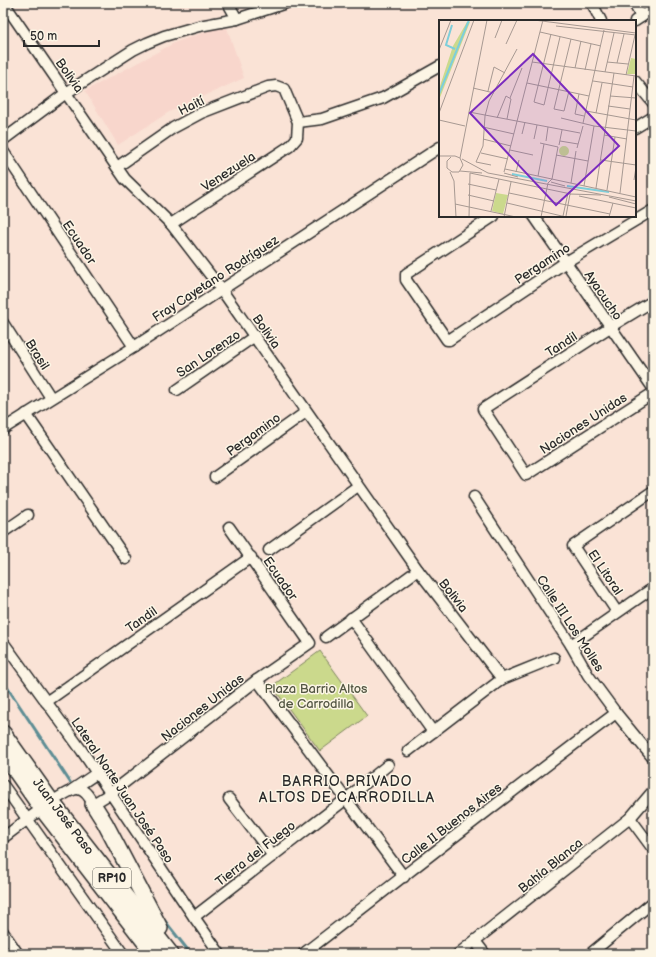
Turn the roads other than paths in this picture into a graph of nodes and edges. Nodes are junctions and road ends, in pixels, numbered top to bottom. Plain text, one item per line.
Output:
1 (4, 3) edge
2 (228, 3) edge
3 (286, 3) edge
4 (592, 3) edge
5 (634, 3) edge
6 (653, 9) edge
7 (237, 19) junction
8 (638, 19) edge
9 (600, 20) edge
10 (439, 67) edge
11 (636, 82) edge
12 (66, 93) junction
13 (653, 103) edge
14 (653, 117) edge
15 (298, 122) junction
16 (636, 127) edge
17 (3, 140) edge
18 (439, 148) edge
19 (3, 151) edge
20 (117, 167) junction
21 (653, 210) edge
22 (492, 217) edge
23 (535, 217) edge
24 (171, 224) junction
25 (566, 262) junction
26 (221, 289) junction
27 (653, 301) edge
28 (3, 323) edge
29 (610, 327) junction
30 (255, 336) junction
31 (134, 347) junction
32 (653, 388) edge
33 (176, 390) dead end
34 (653, 393) edge
35 (50, 398) junction
36 (306, 412) junction
37 (26, 414) junction
38 (3, 429) edge
39 (526, 475) joint
40 (215, 477) dead end
41 (358, 486) junction
42 (653, 491) edge
43 (474, 497) dead end
44 (28, 515) dead end
45 (229, 527) dead end
46 (3, 532) edge
47 (269, 550) dead end
48 (250, 558) junction
49 (126, 559) dead end
50 (418, 570) junction
51 (653, 588) edge
52 (617, 612) junction
53 (351, 618) junction
54 (326, 637) dead end
55 (3, 642) edge
56 (310, 643) joint
57 (571, 645) junction
58 (554, 658) dead end
59 (502, 679) junction
60 (257, 680) junction
61 (46, 702) junction
62 (616, 713) junction
63 (433, 732) junction
64 (3, 733) edge
65 (408, 751) dead end
66 (3, 753) edge
67 (653, 758) edge
68 (388, 765) dead end
69 (97, 773) junction
70 (3, 785) edge
71 (72, 790) junction
72 (653, 791) edge
73 (111, 793) junction
74 (229, 799) dead end
75 (346, 799) junction
76 (93, 804) junction
77 (47, 805) junction
78 (630, 818) junction
79 (28, 819) junction
80 (3, 838) edge
81 (653, 849) edge
82 (273, 856) junction
83 (404, 876) junction
84 (653, 902) edge
85 (194, 917) junction
86 (3, 932) edge
87 (475, 941) junction
88 (18, 954) edge
89 (123, 954) edge
90 (154, 954) edge
91 (171, 954) edge
92 (176, 954) edge
93 (220, 954) edge
94 (303, 954) edge
95 (458, 954) edge
96 (485, 954) edge
97 (590, 954) edge

1 - 12 street, Bolivia
2 - 7 street
3 - 7 street
4 - 9 street
5 - 8 street
6 - 8 street
7 - 12 street
10 - 15 street
11 - 13 street
12 - 17 street
12 - 20 street, Bolivia
14 - 16 street
15 - 20 street, Haití
15 - 24 street, Venezuela
18 - 26 street, Fray Cayetano Rodríguez
19 - 31 street, Ecuador
20 - 24 street, Bolivia
21 - 25 street, Pergamino
22 - 25 street, Pergamino
23 - 25 street, Ayacucho
24 - 26 street, Bolivia
25 - 29 street, Ayacucho
26 - 30 street, Bolivia
26 - 31 street, Fray Cayetano Rodríguez
27 - 29 street, Tandil
28 - 35 street, Brasil
29 - 32 street, Ayacucho
29 - 39 street, Tandil
30 - 33 street, San Lorenzo
30 - 36 street, Bolivia
31 - 35 street, Fray Cayetano Rodríguez
34 - 39 street, Naciones Unidas
35 - 37 street, Fray Cayetano Rodríguez
36 - 40 street, Pergamino
36 - 41 street, Bolivia
37 - 38 street, Fray Cayetano Rodríguez
37 - 49 street
41 - 47 street
41 - 50 street, Bolivia
42 - 52 street, El Litoral
43 - 57 street, Calle III Los Molles
44 - 46 street
45 - 48 street, Ecuador
48 - 56 street, Ecuador
48 - 61 street, Tandil
50 - 53 street
50 - 59 street, Bolivia
51 - 52 street
52 - 57 street
53 - 54 street
53 - 63 street
55 - 61 street, Lateral Norte Juan José Paso
56 - 60 street, Naciones Unidas
57 - 62 street, Calle III Los Molles
58 - 59 street
59 - 63 street
60 - 73 street, Naciones Unidas
60 - 75 street
61 - 69 street, Lateral Norte Juan José Paso
62 - 67 street, Calle III Los Molles
62 - 83 street, Calle II Buenos Aires
63 - 65 street
64 - 77 highway, Juan José Paso / RP10
66 - 77 highway, Juan José Paso / RP10
68 - 75 street, Tierra del Fuego
69 - 71 street
69 - 73 street, Lateral Norte Juan José Paso
70 - 79 street
71 - 76 street
71 - 77 street
72 - 78 street, Bahía Blanca
73 - 76 street, Naciones Unidas
73 - 85 street, Lateral Norte Juan José Paso
74 - 82 street
75 - 82 street, Tierra del Fuego
75 - 83 street
76 - 92 highway
77 - 79 street
77 - 90 highway, Juan José Paso / RP10
77 - 91 highway, Juan José Paso / RP10
78 - 81 street
78 - 87 street, Bahía Blanca
79 - 80 street
79 - 89 street
82 - 85 street, Tierra del Fuego
83 - 94 street, Calle II Buenos Aires
84 - 97 street
85 - 93 street, Lateral Norte Juan José Paso
86 - 88 street
87 - 95 street, Bahía Blanca
87 - 96 street

